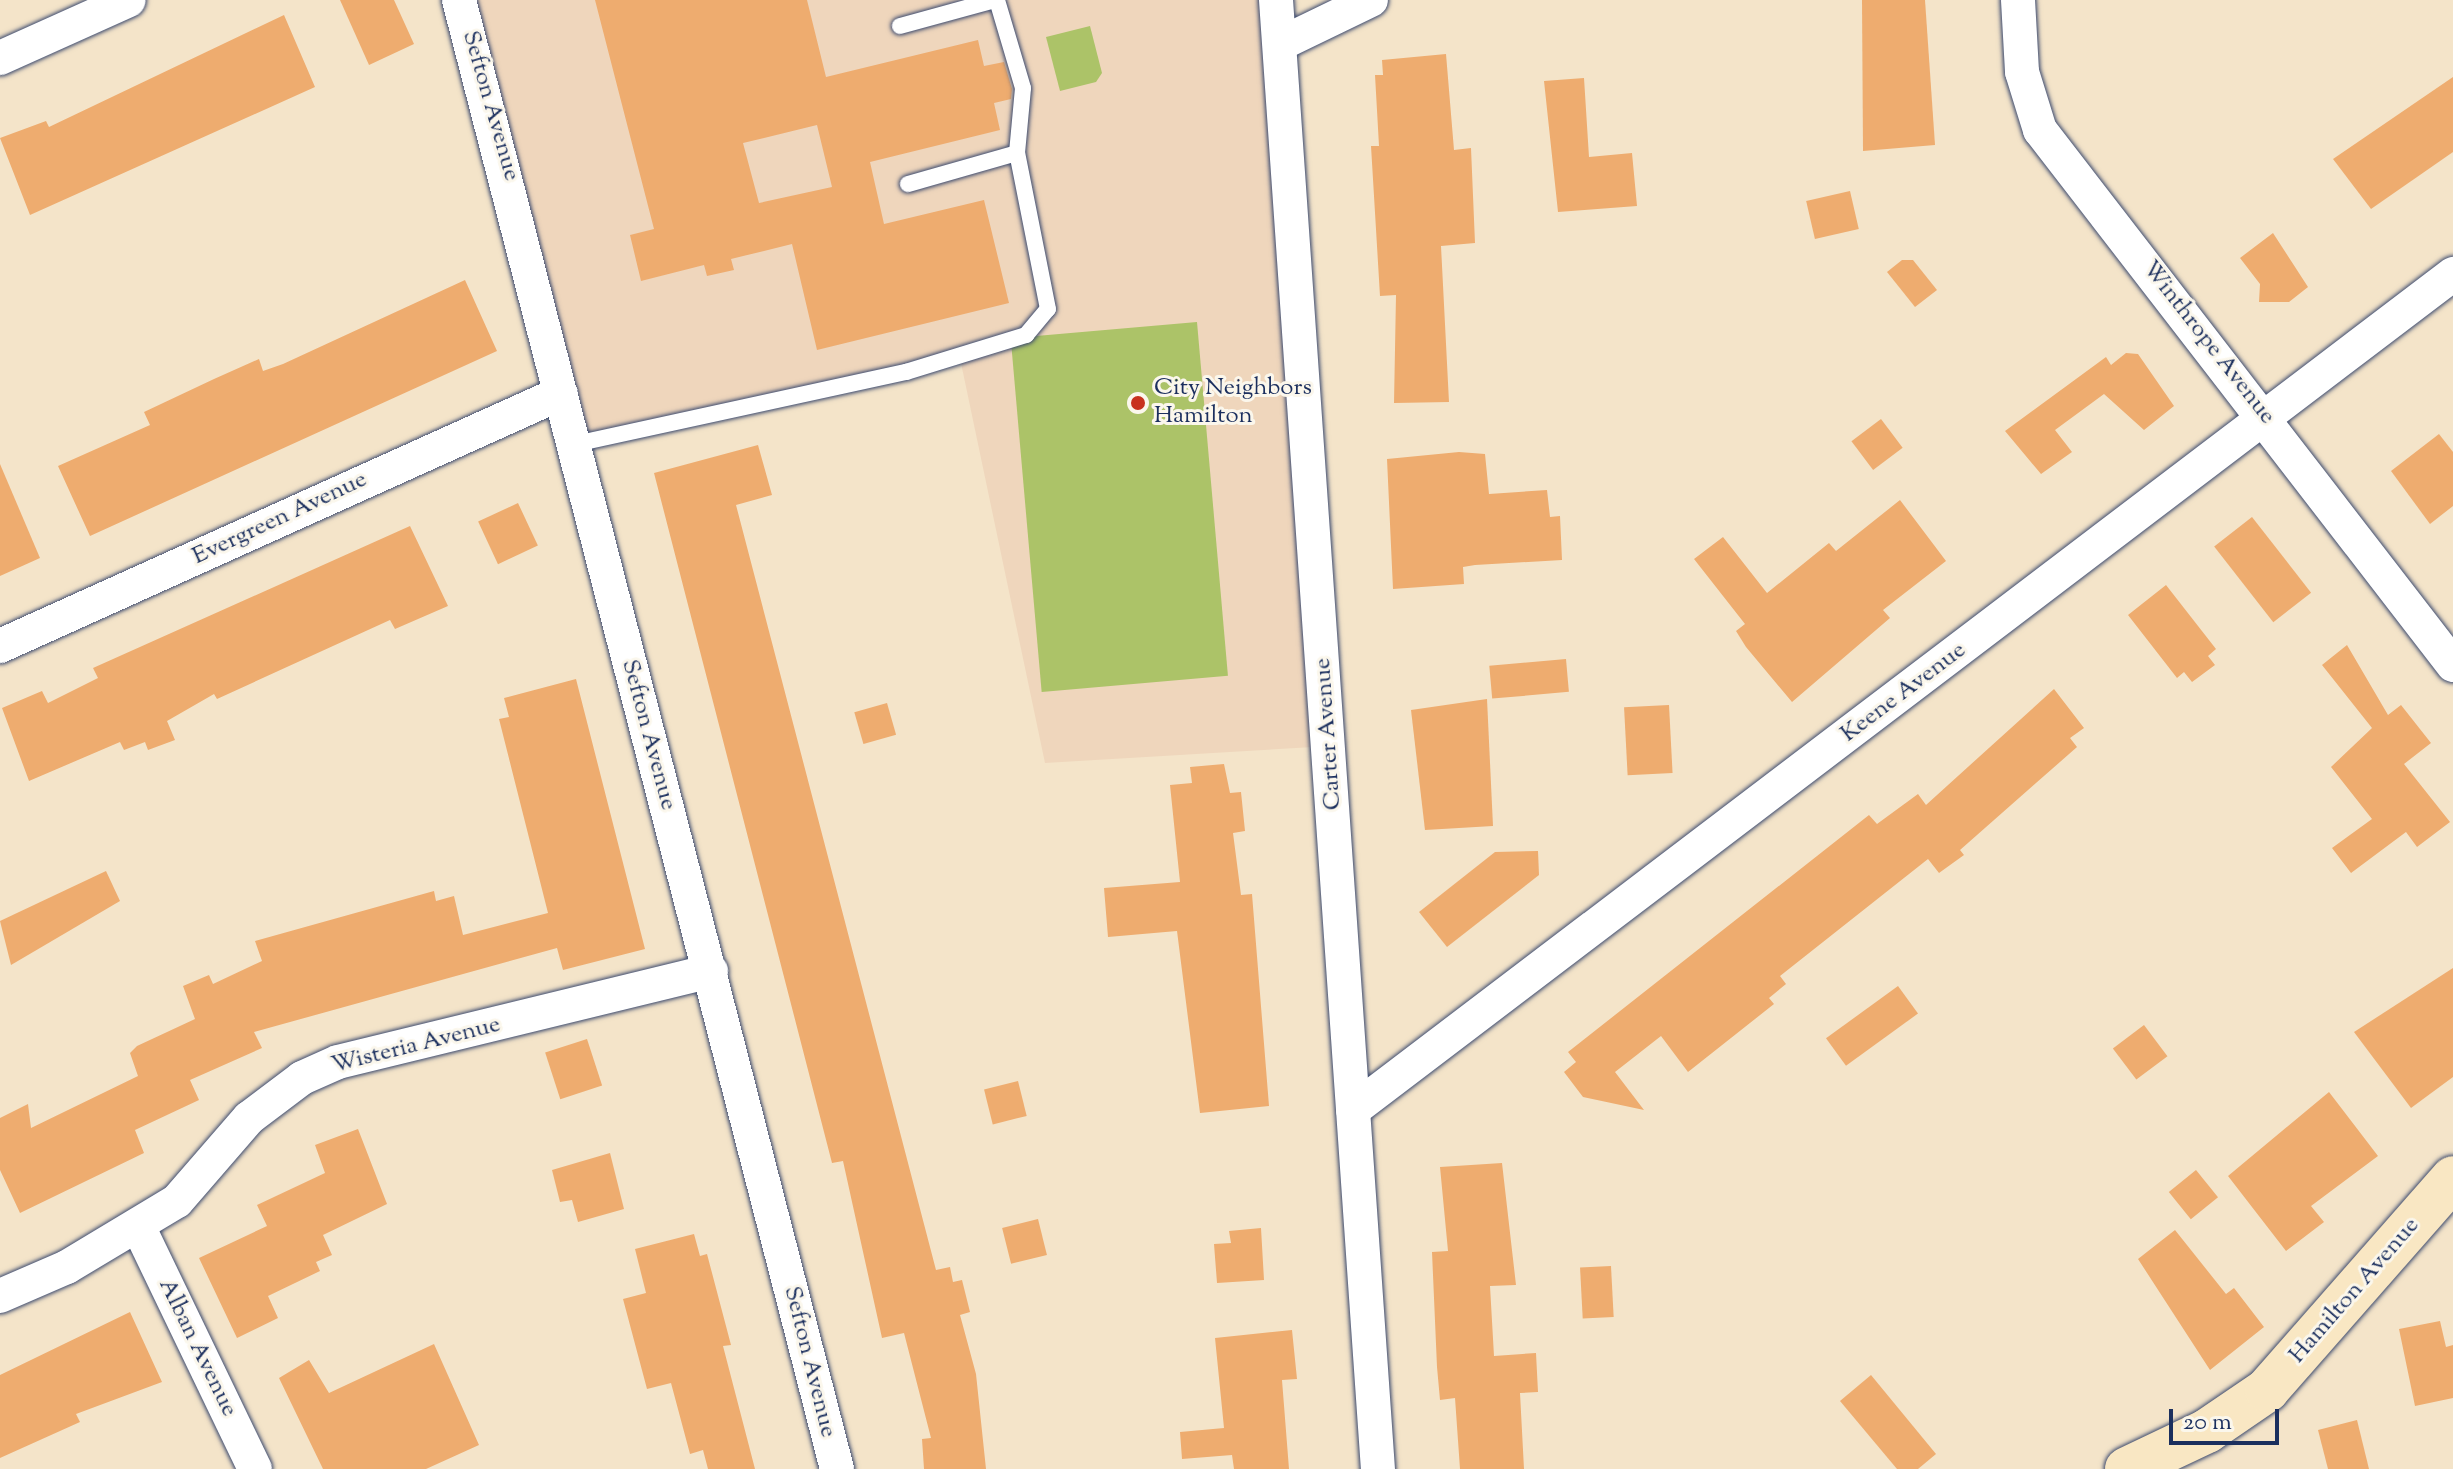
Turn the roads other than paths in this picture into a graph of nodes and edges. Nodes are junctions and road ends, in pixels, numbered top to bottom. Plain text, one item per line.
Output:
1 (129, 0) edge
2 (459, 0) edge
3 (996, 0) edge
4 (1276, 0) edge
5 (1371, 0) edge
6 (2018, 0) edge
7 (900, 26) dead end
8 (1280, 44) junction
9 (0, 58) edge
10 (1017, 153) junction
11 (908, 184) dead end
12 (2453, 274) edge
13 (561, 393) junction
14 (2268, 418) junction
15 (575, 444) junction
16 (0, 646) edge
17 (2453, 665) edge
18 (711, 971) junction
19 (1353, 1110) junction
20 (2453, 1178) edge
21 (139, 1228) junction
22 (0, 1296) edge
23 (255, 1469) edge
24 (837, 1469) edge
25 (1378, 1469) edge
26 (2127, 1469) edge

1 - 9 street
2 - 13 street, Sefton Avenue
3 - 7 lane
3 - 10 lane
4 - 8 street, Carter Avenue
5 - 8 street
6 - 14 street, Winthrope Avenue
8 - 19 street, Carter Avenue
10 - 11 lane
10 - 15 lane
12 - 14 street, Keene Avenue
13 - 15 street, Sefton Avenue
13 - 16 street, Evergreen Avenue
14 - 17 street, Winthrope Avenue
14 - 19 street, Keene Avenue
15 - 18 street, Sefton Avenue
18 - 21 street, Wisteria Avenue
18 - 24 street, Sefton Avenue
19 - 25 street, Carter Avenue
20 - 26 street, Hamilton Avenue
21 - 22 street, Wisteria Avenue
21 - 23 street, Alban Avenue

